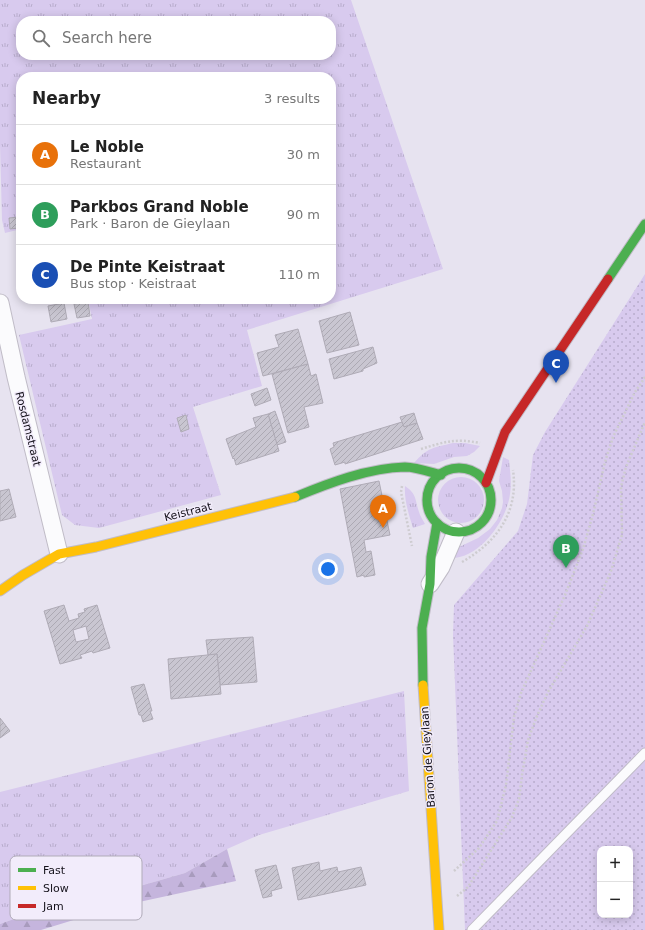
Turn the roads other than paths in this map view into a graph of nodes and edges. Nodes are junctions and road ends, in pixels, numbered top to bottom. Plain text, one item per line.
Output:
1 (645, 224) edge
2 (0, 303) edge
3 (506, 432) junction
4 (488, 446) road end
5 (476, 460) dead end
6 (466, 469) junction
7 (389, 470) junction
8 (441, 475) junction
9 (403, 476) road end
10 (486, 483) junction
11 (419, 486) dead end
12 (428, 493) junction
13 (437, 523) junction
14 (456, 532) junction
15 (58, 554) junction
16 (437, 559) junction
17 (430, 584) joint
18 (0, 591) edge
19 (645, 754) edge
20 (440, 930) edge
21 (472, 930) edge

1 - 3 street
2 - 15 street, Rosdamstraat
3 - 4 street
3 - 10 street
5 - 6 street
6 - 8 street
6 - 10 street
7 - 8 street, Keistraat
7 - 9 street, Keistraat
7 - 15 street, Keistraat
8 - 12 street
10 - 14 street
11 - 12 street
12 - 13 street
13 - 14 street
13 - 16 street, Baron de Gieylaan
14 - 16 street, Baron de Gieylaan
15 - 18 street, Keistraat
16 - 17 street, Baron de Gieylaan
17 - 20 street, Baron de Gieylaan
19 - 21 lane

